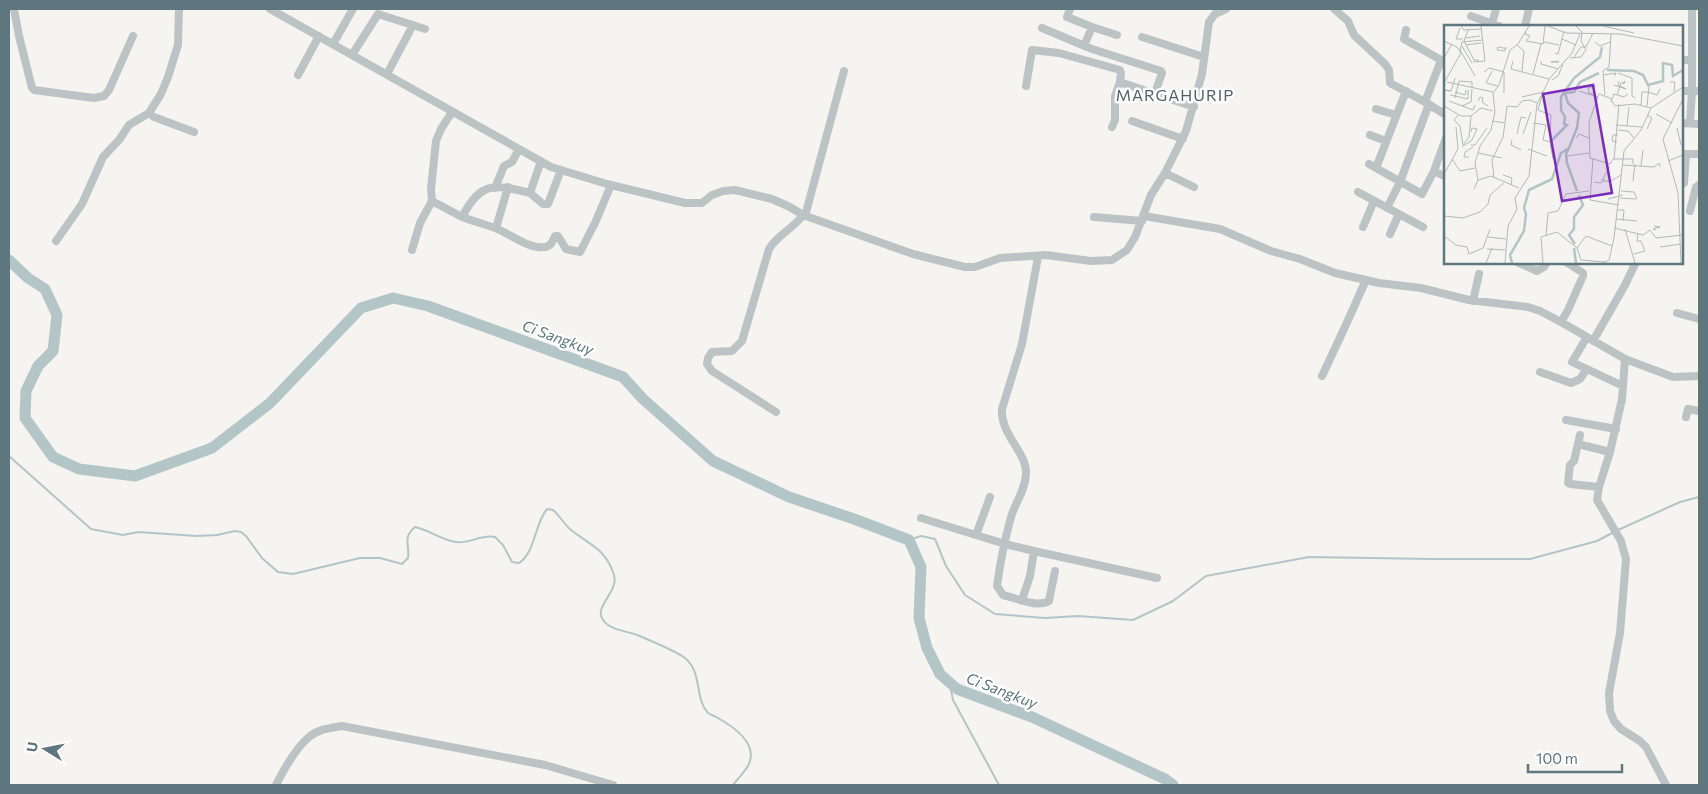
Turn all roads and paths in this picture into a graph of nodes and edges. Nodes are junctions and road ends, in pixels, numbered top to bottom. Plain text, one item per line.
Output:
1 (14, 9) edge
2 (179, 9) edge
3 (270, 9) edge
4 (352, 9) edge
5 (1070, 9) edge
6 (1226, 9) edge
7 (1334, 9) edge
8 (1496, 9) edge
9 (1529, 9) edge
10 (1692, 9) edge
11 (1471, 16) dead end
12 (413, 25) junction
13 (1496, 25) edge
14 (1525, 25) edge
15 (1092, 27) junction
16 (1042, 28) dead end
17 (1683, 29) edge
18 (1692, 29) junction
19 (426, 30) dead end
20 (1406, 30) dead end
21 (1116, 35) dead end
22 (134, 36) dead end
23 (319, 36) junction
24 (1142, 37) dead end
25 (333, 44) junction
26 (1084, 46) junction
27 (352, 55) junction
28 (1204, 57) junction
29 (1683, 60) edge
30 (1692, 60) junction
31 (844, 71) dead end
32 (387, 74) junction
33 (298, 75) dead end
34 (1120, 82) junction
35 (1026, 86) dead end
36 (1406, 91) junction
37 (1683, 91) edge
38 (1696, 91) edge
39 (1155, 93) junction
40 (1427, 103) junction
41 (1194, 107) junction
42 (1376, 108) dead end
43 (452, 112) junction
44 (150, 113) junction
45 (1444, 114) edge
46 (1396, 116) junction
47 (1132, 121) dead end
48 (1683, 123) edge
49 (1690, 123) junction
50 (1699, 124) edge
51 (1112, 127) dead end
52 (194, 132) dead end
53 (1370, 135) dead end
54 (1183, 139) junction
55 (1386, 141) junction
56 (1444, 145) edge
57 (519, 149) junction
58 (1684, 154) edge
59 (1699, 154) edge
60 (540, 161) junction
61 (561, 170) junction
62 (1434, 171) junction
63 (1165, 173) junction
64 (1444, 176) edge
65 (1400, 182) junction
66 (1684, 183) dead end
67 (611, 185) junction
68 (1699, 185) edge
69 (1194, 187) dead end
70 (495, 188) junction
71 (508, 188) junction
72 (1358, 192) dead end
73 (530, 193) junction
74 (432, 201) junction
75 (1374, 201) junction
76 (1387, 208) junction
77 (1690, 211) dead end
78 (1399, 214) junction
79 (462, 217) junction
80 (1094, 217) dead end
81 (801, 218) junction
82 (1143, 218) junction
83 (1363, 227) dead end
84 (1423, 227) dead end
85 (496, 228) junction
86 (1390, 234) dead end
87 (56, 241) dead end
88 (412, 250) dead end
89 (1038, 257) junction
90 (1522, 264) edge
91 (1546, 264) edge
92 (1569, 264) edge
93 (1635, 264) edge
94 (1479, 274) dead end
95 (1366, 280) junction
96 (1473, 301) junction
97 (1677, 313) dead end
98 (1699, 319) edge
99 (1561, 322) junction
100 (1590, 339) junction
101 (1625, 359) junction
102 (1587, 369) junction
103 (1540, 372) dead end
104 (1322, 376) dead end
105 (1699, 376) edge
106 (1623, 386) junction
107 (1699, 410) edge
108 (776, 412) dead end
109 (1686, 416) dead end
110 (1566, 420) dead end
111 (1616, 429) junction
112 (1580, 435) dead end
113 (1578, 444) junction
114 (1610, 452) junction
115 (1599, 487) junction
116 (990, 497) dead end
117 (921, 518) dead end
118 (976, 535) junction
119 (1005, 544) junction
120 (1034, 551) junction
121 (1055, 571) dead end
122 (1158, 578) dead end
123 (1022, 600) junction
124 (276, 785) edge
125 (613, 785) edge
126 (1666, 785) edge

1 - 22 street
2 - 44 street
3 - 23 street
4 - 25 street
5 - 15 street
6 - 28 street
7 - 36 street
8 - 13 street
9 - 14 street
10 - 18 street
11 - 13 street
12 - 19 street
12 - 27 street
12 - 32 street
15 - 21 street
15 - 26 street
16 - 26 street
17 - 18 street
18 - 30 street
20 - 40 street
23 - 25 street
23 - 33 street
24 - 28 street
25 - 27 street
26 - 39 street
27 - 32 street
28 - 41 street
29 - 30 street
30 - 38 street
31 - 81 street
32 - 43 street
34 - 35 street
34 - 39 street
34 - 51 street
36 - 40 street
36 - 46 street
37 - 38 street
38 - 49 street
39 - 41 street
40 - 45 street
40 - 65 street
41 - 54 street
42 - 46 street
43 - 57 street
43 - 74 street
44 - 52 street
44 - 87 street
46 - 55 street
47 - 54 street
48 - 49 street
49 - 50 street
53 - 55 street
54 - 63 street
55 - 65 street
56 - 62 street
57 - 60 street
57 - 70 street
58 - 59 street
58 - 66 street
60 - 61 street
60 - 73 street
61 - 67 street
61 - 73 street
62 - 64 street
62 - 65 street
63 - 69 street
63 - 82 street
65 - 76 street
67 - 81 street
67 - 85 street
68 - 77 street
70 - 71 street
70 - 79 street
71 - 73 street
71 - 85 street
72 - 75 street
74 - 79 street
74 - 88 street
75 - 76 street
75 - 83 street
76 - 78 street
78 - 84 street
78 - 86 street
79 - 85 street
80 - 82 street
81 - 89 street
81 - 108 street
82 - 89 street
82 - 95 street
89 - 119 street
90 - 91 street
92 - 99 street
93 - 100 street
94 - 96 street
95 - 96 street
95 - 104 street
96 - 99 street
97 - 98 street
99 - 100 street
100 - 101 street
100 - 102 street
101 - 105 street
101 - 106 street
102 - 103 street
102 - 106 street
106 - 111 street
107 - 109 street
110 - 111 street
111 - 114 street
112 - 113 street
113 - 114 street
113 - 115 street
114 - 115 street
115 - 126 street
116 - 118 street
117 - 118 street
118 - 119 street
119 - 120 street
119 - 123 street
120 - 122 street
120 - 123 street
121 - 123 street
124 - 125 street

